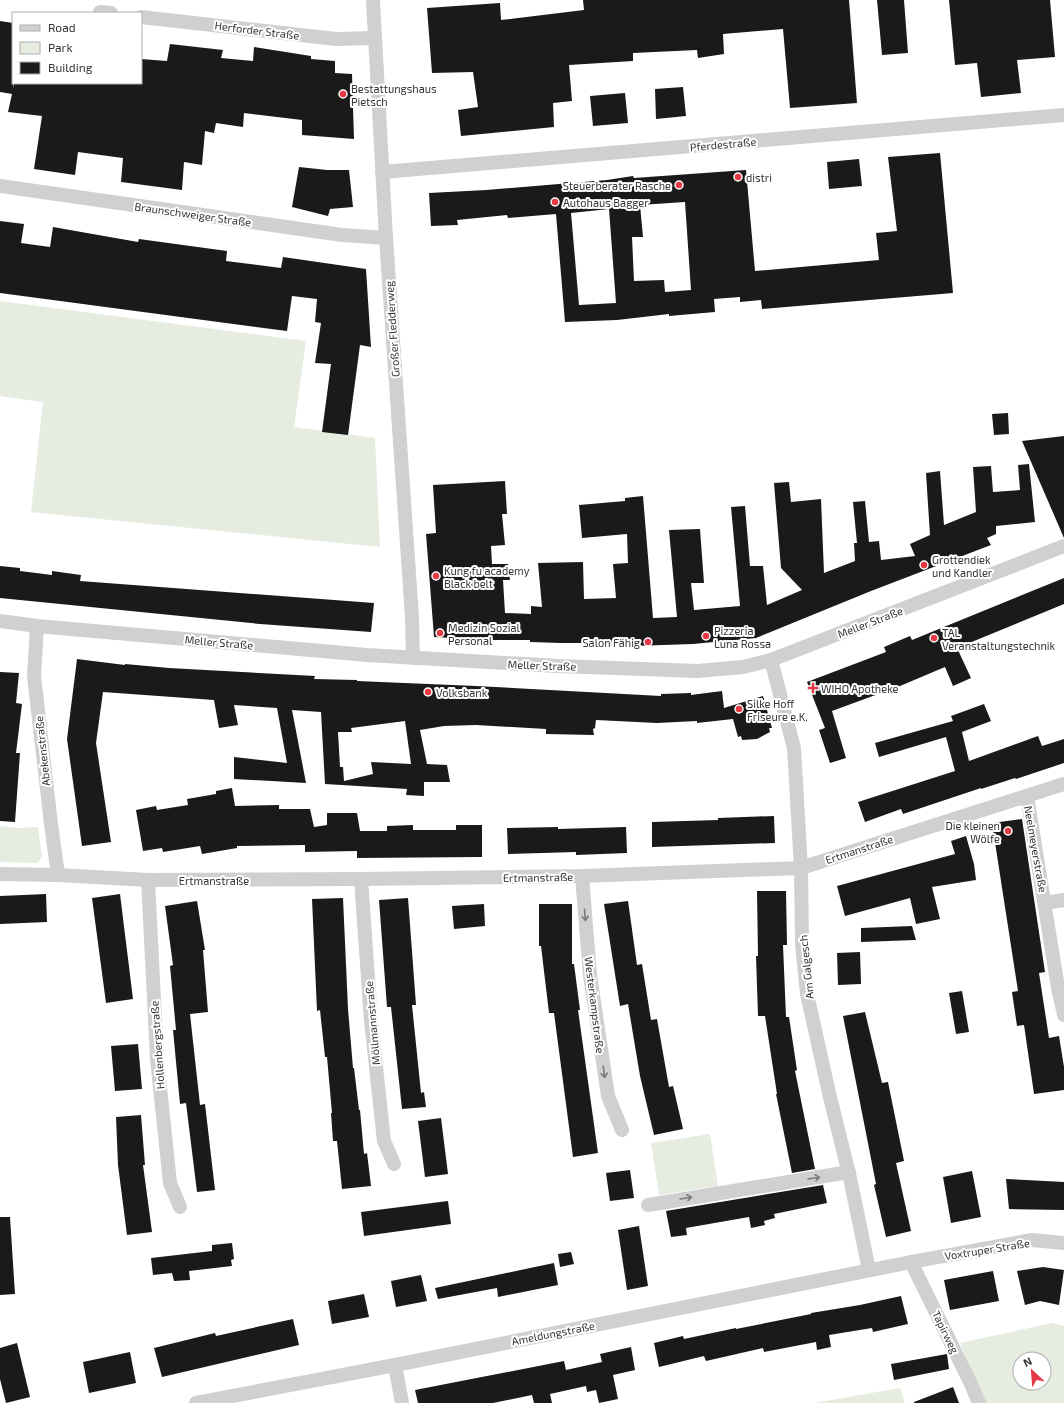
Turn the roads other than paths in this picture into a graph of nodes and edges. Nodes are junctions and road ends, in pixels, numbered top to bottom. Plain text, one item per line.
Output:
1 (373, 0) edge
2 (142, 17) edge
3 (374, 38) junction
4 (1064, 115) edge
5 (382, 172) junction
6 (0, 186) edge
7 (386, 238) junction
8 (1064, 546) edge
9 (0, 621) edge
10 (37, 626) junction
11 (413, 658) junction
12 (771, 660) junction
13 (1064, 784) edge
14 (1027, 796) junction
15 (801, 868) junction
16 (0, 874) edge
17 (58, 875) junction
18 (582, 876) junction
19 (361, 879) junction
20 (148, 880) junction
21 (1064, 900) edge
22 (1045, 903) junction
23 (1061, 988) edge
24 (1064, 1015) edge
25 (622, 1130) dead end
26 (394, 1164) dead end
27 (849, 1172) junction
28 (648, 1204) dead end
29 (180, 1207) dead end
30 (1064, 1243) edge
31 (911, 1262) junction
32 (869, 1270) junction
33 (395, 1365) junction
34 (196, 1403) edge
35 (402, 1403) edge
36 (979, 1403) edge

1 - 3 street, Großer Fledderweg
2 - 3 street, Herforder Straße
3 - 5 street, Großer Fledderweg
4 - 5 street, Pferdestraße
5 - 7 street, Großer Fledderweg
6 - 7 street, Braunschweiger Straße
7 - 11 street, Großer Fledderweg
8 - 12 street, Meller Straße
9 - 10 street, Meller Straße
10 - 11 street, Meller Straße
10 - 17 street, Abekenstraße
11 - 12 street, Meller Straße
12 - 15 street, Am Galgesch
13 - 14 street, Ertmanstraße
14 - 15 street, Ertmanstraße
14 - 22 street, Neelmeyerstraße
15 - 18 street, Ertmanstraße
15 - 27 street, Am Galgesch
16 - 17 street, Ertmanstraße
17 - 20 street, Ertmanstraße
18 - 19 street, Ertmanstraße
18 -> 25 street, Westerkampstraße
19 - 20 street, Ertmanstraße
19 - 26 street, Möllmannstraße
20 - 29 street, Hollenbergstraße
21 - 22 street, Neelmeyerstraße
22 - 23 street, Neelmeyerstraße
23 - 24 street, Neelmeyerstraße
28 -> 27 street
27 - 32 street, Am Galgesch
30 - 31 street, Voxtruper Straße
31 - 32 street, Ameldungstraße
31 - 36 street, Tapirweg
32 - 33 street, Ameldungstraße
33 - 34 street, Ameldungstraße
33 - 35 street

